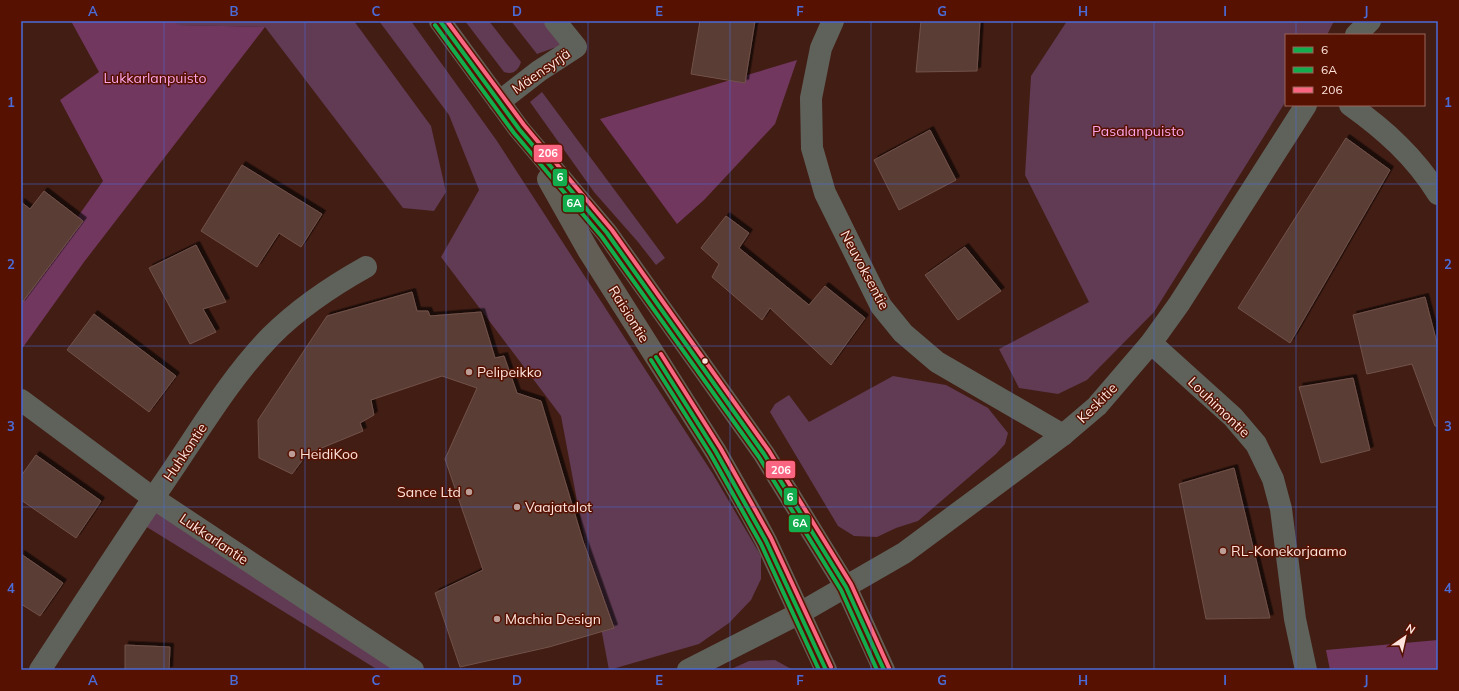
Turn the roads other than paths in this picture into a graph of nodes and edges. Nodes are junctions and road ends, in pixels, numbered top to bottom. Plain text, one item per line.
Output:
1 (440, 21) edge
2 (555, 21) edge
3 (833, 21) edge
4 (1370, 21) edge
5 (1357, 34) edge
6 (499, 102) junction
7 (1305, 106) edge
8 (1351, 106) edge
9 (519, 130) junction
10 (1438, 194) edge
11 (366, 267) dead end
12 (1151, 343) junction
13 (21, 400) edge
14 (1063, 435) junction
15 (153, 498) junction
16 (846, 587) junction
17 (800, 613) junction
18 (40, 670) edge
19 (413, 670) edge
20 (688, 670) edge
21 (826, 670) edge
22 (884, 670) edge
23 (1306, 670) edge

1 - 6 main road, Raisiontie
2 - 6 street, Mäensyrjä
3 - 14 street, Neuvoksentie
4 - 5 street
6 - 9 main road, Raisiontie
7 - 12 street, Keskitie
8 - 10 street
9 - 16 main road, Raisiontie
9 - 17 main road, Raisiontie
11 - 15 street, Huhkontie
12 - 14 street, Keskitie
12 - 23 street, Louhimontie
13 - 15 street, Lukkarlantie
14 - 16 street, Keskitie
15 - 18 street, Huhkontie
15 - 19 street, Lukkarlantie
16 - 17 street, Keskitie
16 - 22 main road, Raisiontie
17 - 20 street
17 - 21 main road, Raisiontie

